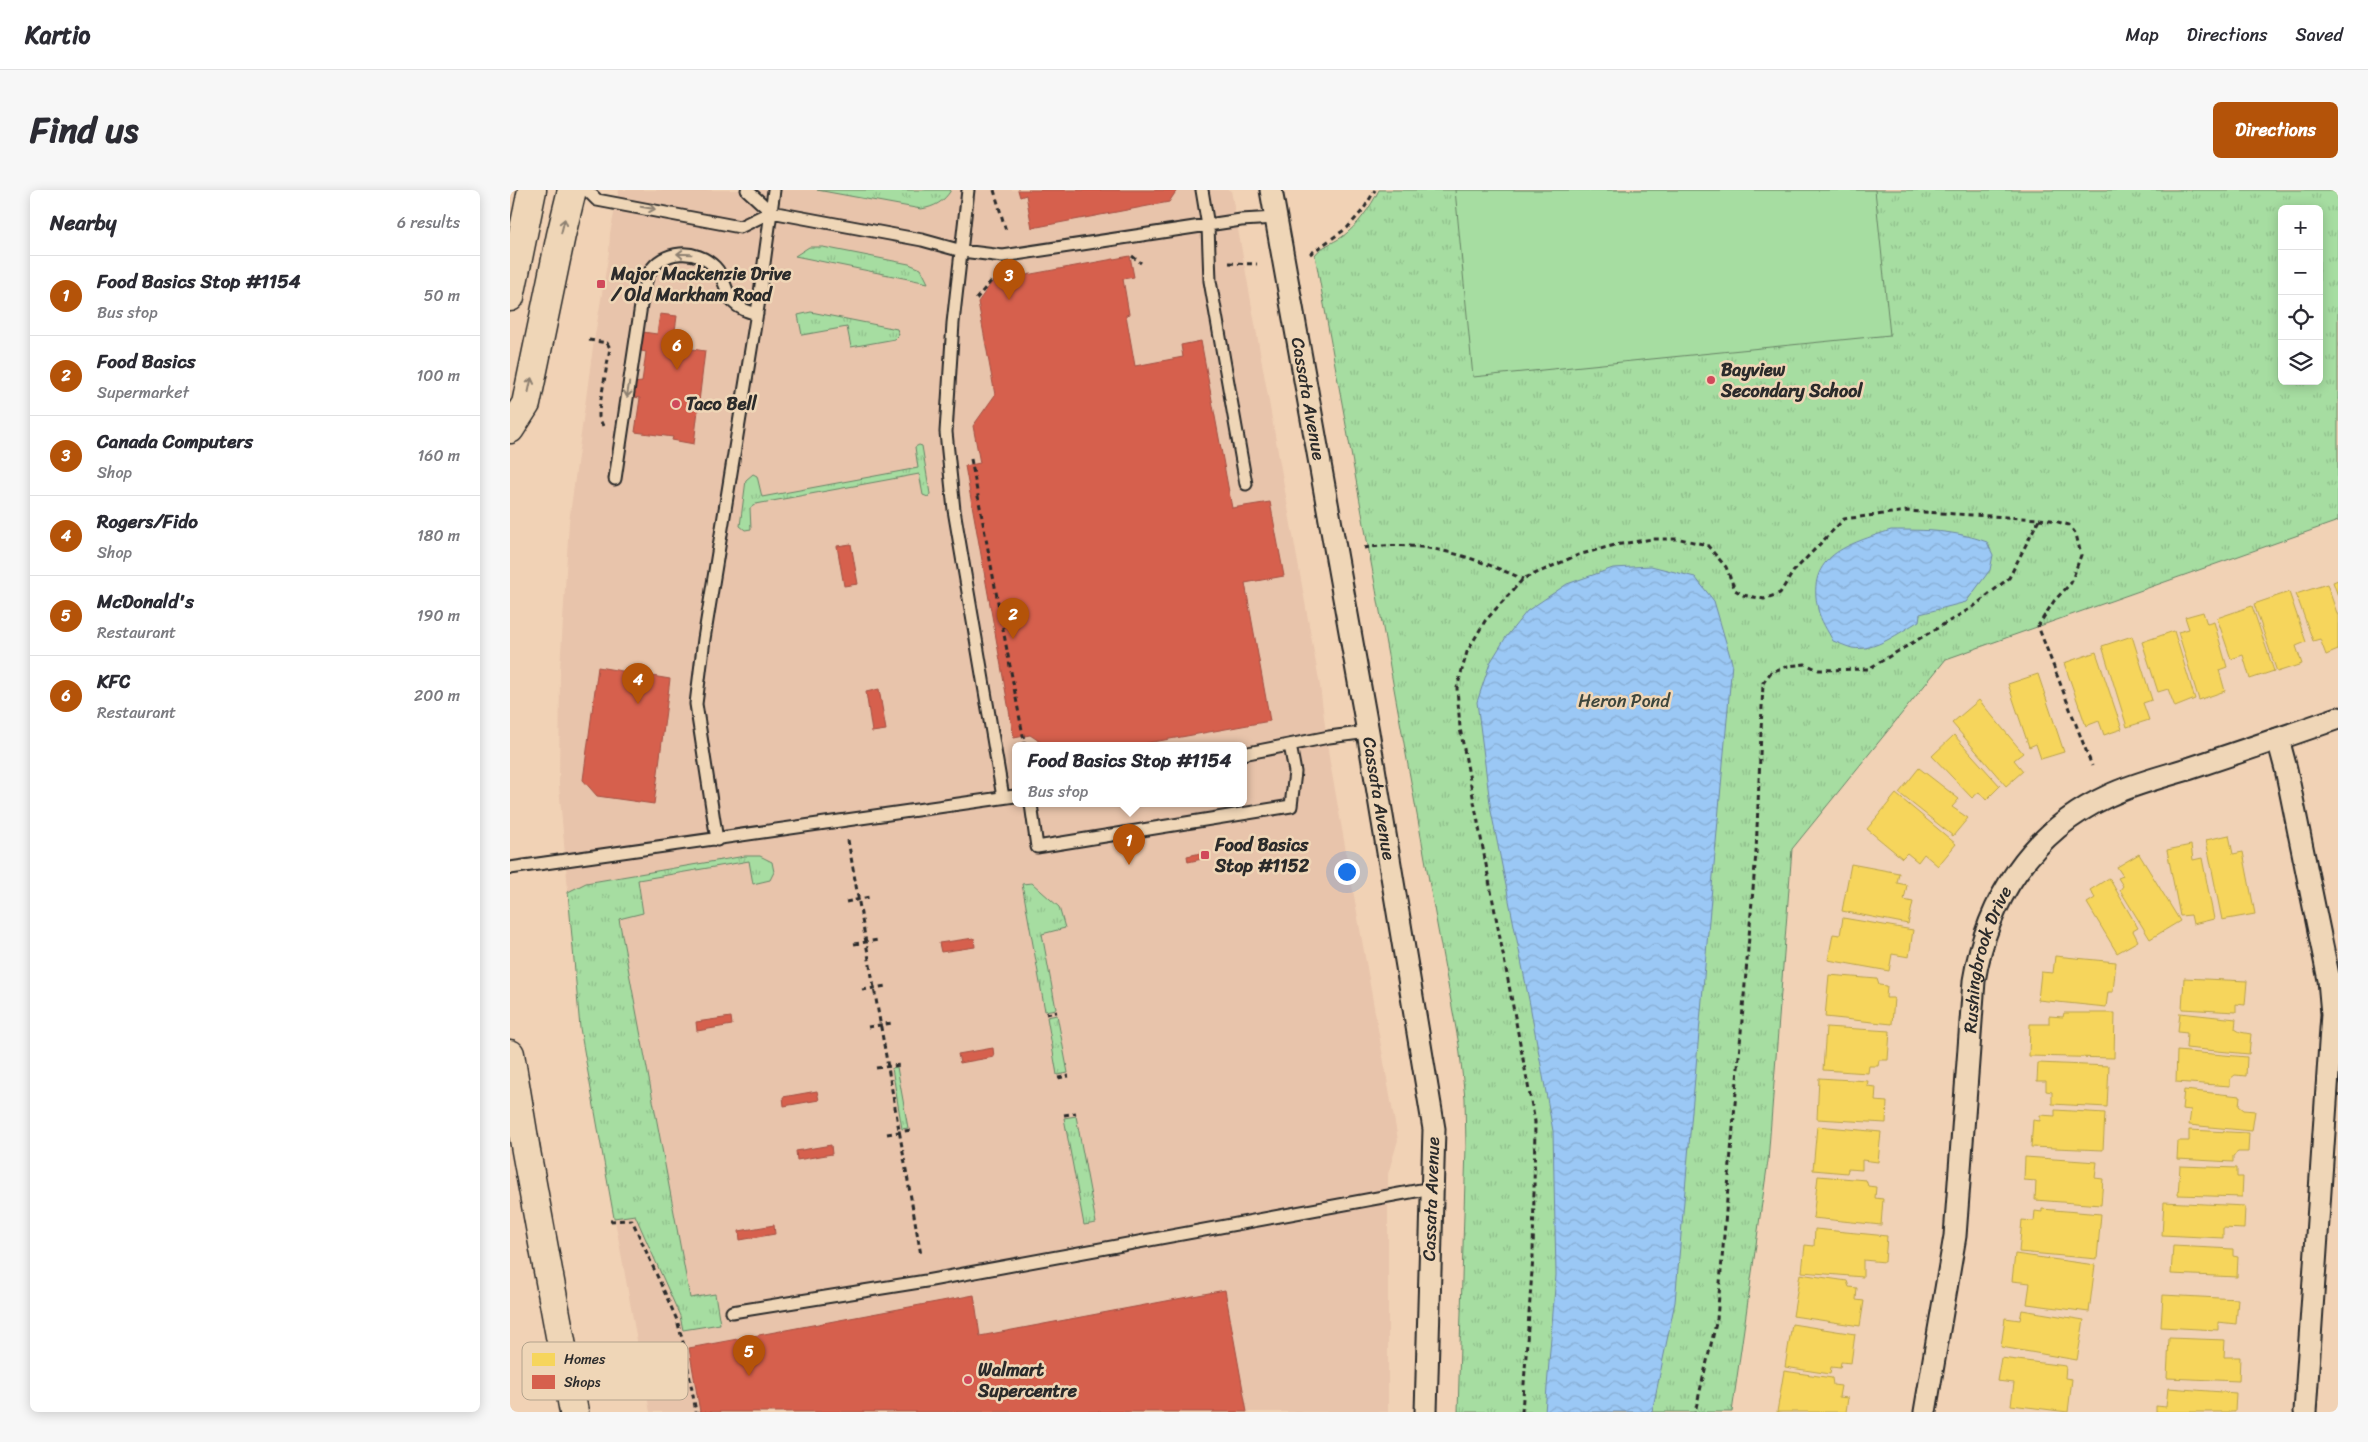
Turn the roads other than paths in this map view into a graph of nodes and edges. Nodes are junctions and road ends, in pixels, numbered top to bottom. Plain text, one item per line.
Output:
1 (532, 190) edge
2 (572, 190) edge
3 (587, 190) edge
4 (747, 190) edge
5 (774, 190) edge
6 (968, 190) edge
7 (1202, 190) edge
8 (1271, 190) edge
9 (772, 212) junction
10 (1276, 218) junction
11 (1208, 226) junction
12 (962, 251) junction
13 (510, 297) edge
14 (757, 314) junction
15 (510, 429) edge
16 (615, 479) dead end
17 (1246, 484) dead end
18 (2338, 718) edge
19 (1368, 732) junction
20 (2278, 739) junction
21 (1290, 745) junction
22 (1247, 753) edge
23 (1012, 796) edge
24 (1003, 797) junction
25 (1031, 807) edge
26 (717, 840) junction
27 (510, 868) edge
28 (510, 1054) edge
29 (1432, 1188) junction
30 (732, 1312) dead end
31 (561, 1342) edge
32 (1426, 1412) edge
33 (1925, 1412) edge
34 (2305, 1412) edge

1 - 13 main road
15 -> 2 main road
3 -> 9 lane
4 - 9 lane
5 - 9 lane
6 - 12 lane
7 - 11 lane
8 - 10 street, Cassata Avenue
9 - 12 lane
9 - 14 lane
10 - 11 lane
10 - 19 street, Cassata Avenue
11 - 12 lane
11 - 17 lane
12 - 24 lane
14 -> 16 lane
14 - 26 lane
18 - 20 street, Rushingbrook Drive
19 - 21 lane
19 - 29 street, Cassata Avenue
20 - 33 street, Rushingbrook Drive
20 - 34 street
21 - 22 lane
21 - 25 lane
23 - 24 lane
24 - 26 lane
26 - 27 lane
28 - 31 main road
29 - 30 lane
29 - 32 street, Cassata Avenue

